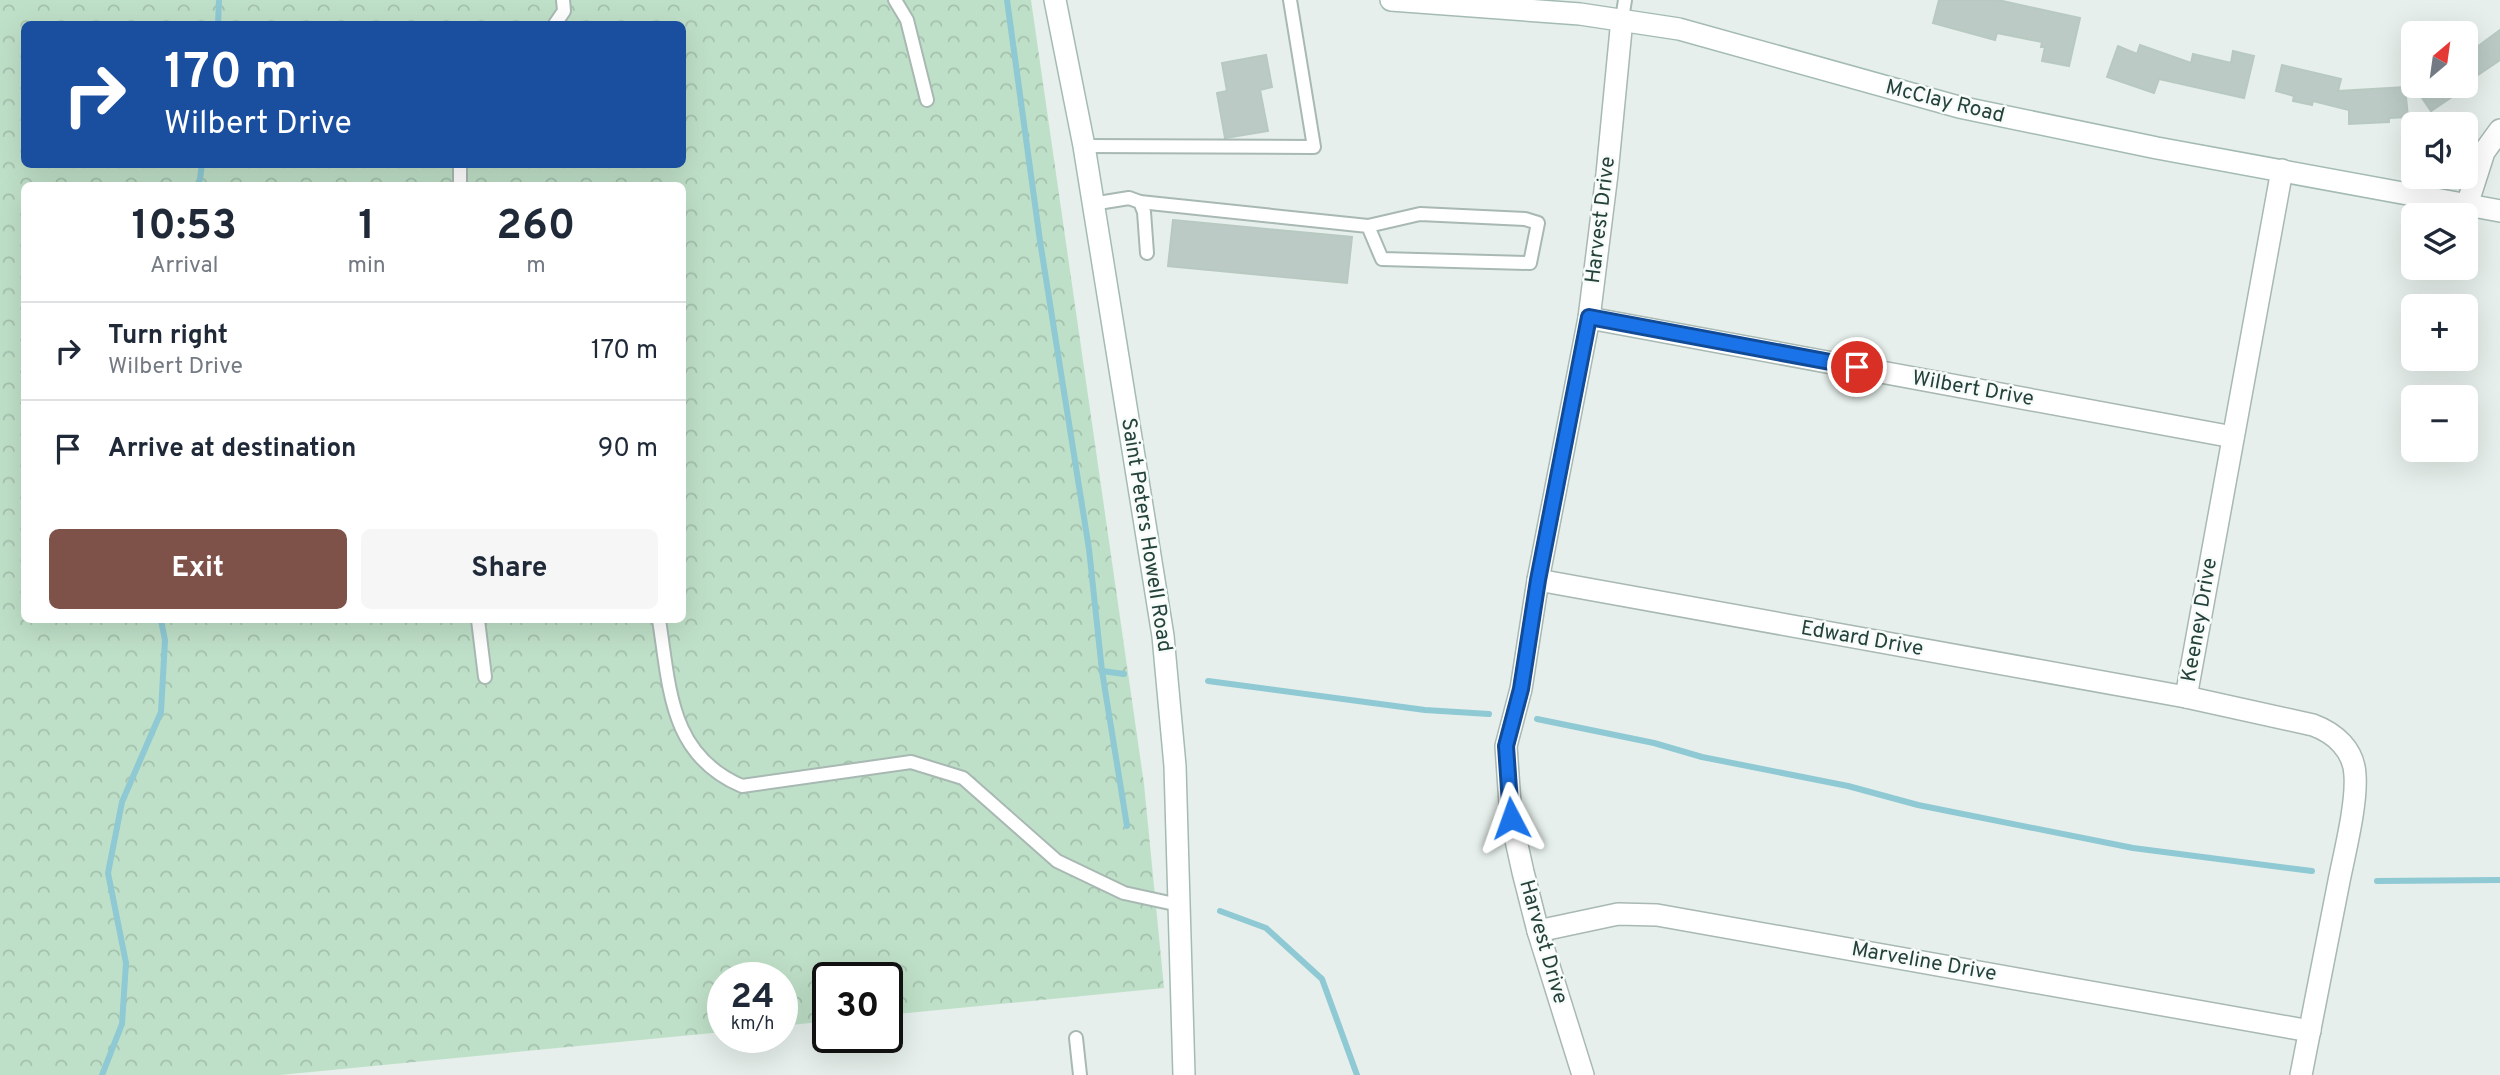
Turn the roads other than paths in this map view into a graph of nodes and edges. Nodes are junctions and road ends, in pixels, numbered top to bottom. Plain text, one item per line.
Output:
1 (564, 0) edge
2 (895, 0) edge
3 (1055, 0) edge
4 (1290, 0) edge
5 (1391, 0) edge
6 (1624, 10) edge
7 (557, 21) edge
8 (927, 100) dead end
9 (2500, 130) edge
10 (1084, 146) junction
11 (2282, 170) junction
12 (1140, 202) junction
13 (2456, 203) edge
14 (2468, 203) edge
15 (1092, 204) junction
16 (2478, 207) edge
17 (2500, 211) edge
18 (1368, 226) junction
19 (1147, 253) dead end
20 (1589, 317) junction
21 (2234, 437) junction
22 (1538, 580) junction
23 (478, 623) edge
24 (659, 623) edge
25 (485, 677) dead end
26 (2186, 697) junction
27 (1179, 905) junction
28 (1538, 931) junction
29 (2310, 1031) junction
30 (1076, 1038) dead end
31 (1080, 1075) edge
32 (1184, 1075) edge
33 (1583, 1075) edge
34 (2301, 1075) edge

1 - 7 lane
2 - 8 lane
3 - 10 street, Saint Peters Howell Road
4 - 10 lane
5 - 6 street, McClay Road
6 - 11 street, McClay Road
6 - 20 street, Harvest Drive
9 - 14 street
10 - 15 street, Saint Peters Howell Road
11 - 13 street, McClay Road
11 - 21 street, Keeney Drive
12 - 15 lane
12 - 18 lane
12 - 19 lane
15 - 27 street, Saint Peters Howell Road
16 - 17 street, McClay Road
18 - 18 lane
20 - 21 street, Wilbert Drive
20 - 22 street, Harvest Drive
21 - 26 street, Keeney Drive
22 - 26 street, Edward Drive
22 - 28 street, Harvest Drive
23 - 25 lane
24 - 27 lane
26 - 29 street, Keeney Drive
27 - 32 street, Saint Peters Howell Road
28 - 29 street, Marveline Drive
28 - 33 street, Harvest Drive
29 - 34 street, Keeney Drive
30 - 31 lane

